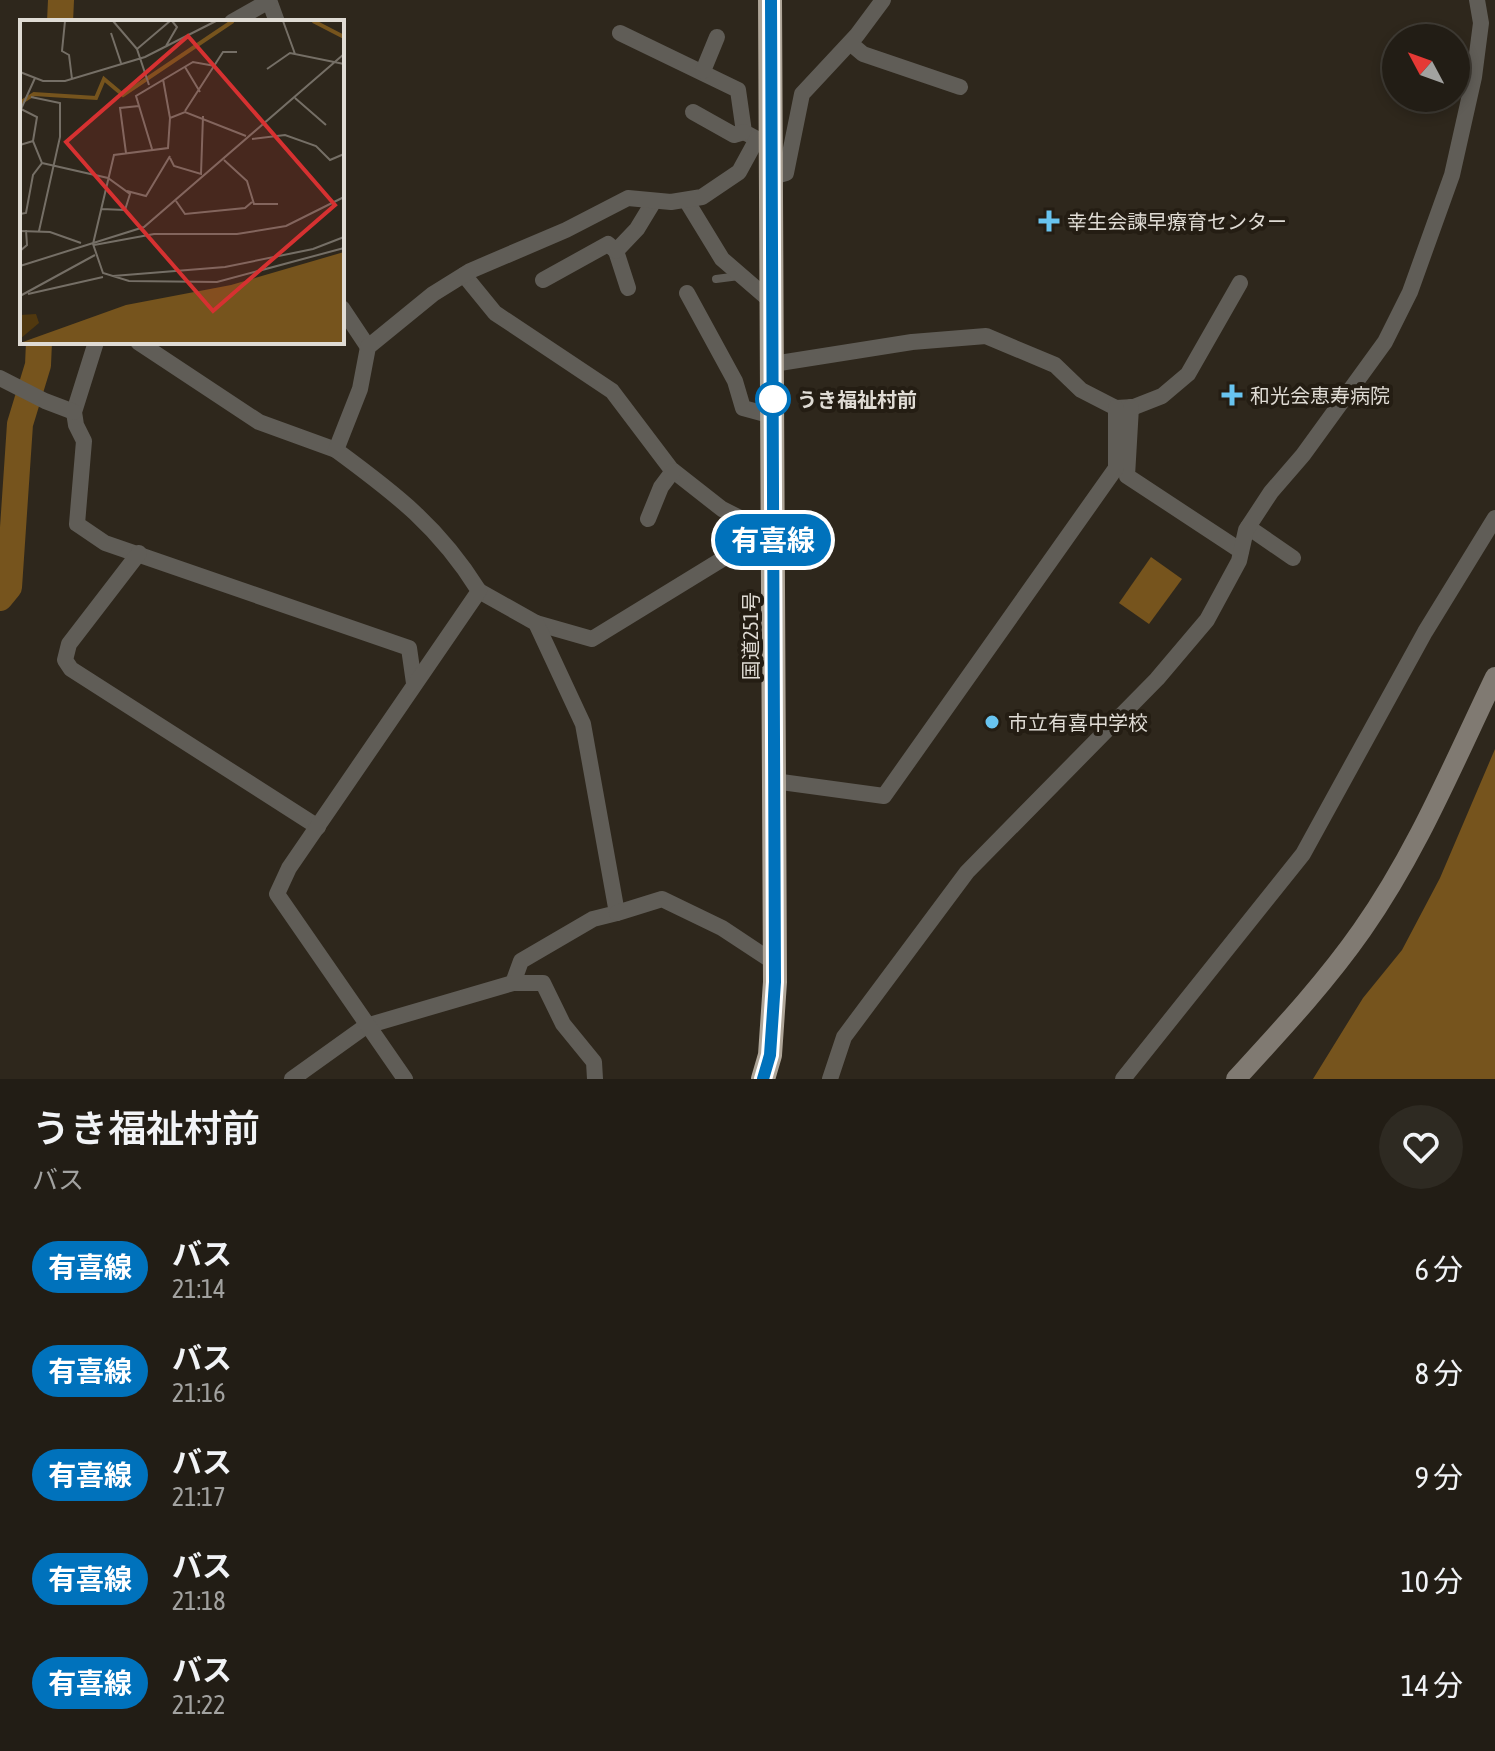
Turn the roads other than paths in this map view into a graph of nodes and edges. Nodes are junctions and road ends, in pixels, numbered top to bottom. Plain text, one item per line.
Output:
1 (269, 0) edge
2 (770, 0) edge
3 (883, 0) edge
4 (1477, 0) edge
5 (235, 20) edge
6 (276, 20) edge
7 (620, 33) dead end
8 (717, 37) dead end
9 (850, 43) junction
10 (703, 71) junction
11 (960, 87) dead end
12 (693, 112) dead end
13 (758, 137) junction
14 (772, 177) junction
15 (686, 200) junction
16 (654, 201) junction
17 (616, 251) junction
18 (464, 275) junction
19 (740, 276) junction
20 (716, 279) dead end
21 (543, 280) dead end
22 (1240, 283) dead end
23 (628, 288) dead end
24 (687, 293) dead end
25 (773, 303) junction
26 (344, 311) edge
27 (95, 344) edge
28 (141, 344) edge
29 (368, 347) junction
30 (773, 364) junction
31 (0, 378) edge
32 (1124, 408) junction
33 (74, 412) junction
34 (773, 416) junction
35 (336, 450) junction
36 (673, 471) junction
37 (1495, 518) edge
38 (648, 519) dead end
39 (1248, 527) junction
40 (1241, 551) junction
41 (139, 553) junction
42 (1293, 558) dead end
43 (479, 591) junction
44 (536, 623) junction
45 (1495, 677) edge
46 (414, 683) junction
47 (774, 781) junction
48 (318, 827) junction
49 (617, 913) junction
50 (775, 963) junction
51 (513, 983) junction
52 (366, 1026) junction
53 (292, 1079) edge
54 (405, 1079) edge
55 (595, 1079) edge
56 (763, 1079) edge
57 (830, 1079) edge
58 (1123, 1079) edge
59 (1236, 1079) edge

1 - 5 street
1 - 6 street
2 - 13 highway, 国道251号
3 - 9 street
4 - 39 street
7 - 10 street
8 - 10 street
9 - 11 street
9 - 14 street
10 - 13 street
12 - 13 street
13 - 14 highway, 国道251号
13 - 15 street
14 - 25 highway, 国道251号
15 - 16 street
15 - 19 street
16 - 17 street
16 - 18 street
17 - 21 street
17 - 23 street
18 - 29 street
18 - 36 street
19 - 20 lane
19 - 25 street
22 - 32 street
24 - 34 street
25 - 30 highway, 国道251号
26 - 29 street
27 - 33 street
28 - 35 street
29 - 35 street
30 - 32 street
30 - 34 highway, 国道251号
31 - 33 street
32 - 40 street
32 - 47 street
33 - 41 street
34 - 47 highway, 国道251号
35 - 43 street
36 - 38 street
36 - 44 street
37 - 58 street
39 - 40 street
39 - 42 street
40 - 57 street
41 - 46 street
41 - 48 street
43 - 44 street
43 - 46 street
44 - 49 street
45 - 59 street
46 - 48 street
47 - 50 highway, 国道251号
48 - 52 street
49 - 50 street
49 - 51 street
50 - 56 highway, 国道251号
51 - 52 street
51 - 55 street
52 - 53 street
52 - 54 street

